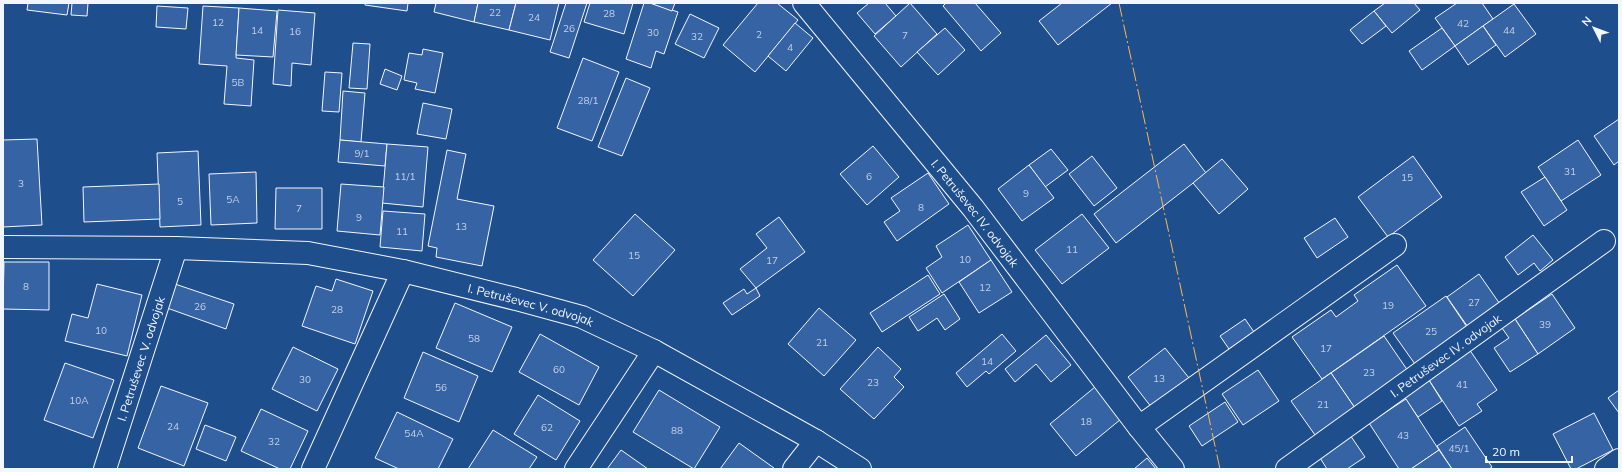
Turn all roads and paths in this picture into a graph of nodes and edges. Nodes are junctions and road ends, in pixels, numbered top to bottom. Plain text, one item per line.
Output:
1 (804, 3) edge
2 (1604, 242) dead end
3 (1395, 245) dead end
4 (3, 247) edge
5 (176, 248) junction
6 (403, 271) junction
7 (654, 351) junction
8 (1139, 427) junction
9 (816, 440) junction
10 (1619, 460) edge
11 (105, 469) edge
12 (313, 469) edge
13 (576, 469) edge
14 (794, 469) edge
15 (860, 469) edge
16 (1173, 469) edge
17 (1287, 469) edge
18 (1606, 469) edge

1 - 8 street, I. Petruševec IV. odvojak
2 - 17 street, I. Petruševec IV. odvojak
3 - 8 street
4 - 5 street, I. Petruševec V. odvojak
5 - 6 street, I. Petruševec V. odvojak
5 - 11 street, I. Petruševec V. odvojak
6 - 7 street, I. Petruševec V. odvojak
6 - 12 street
7 - 9 street, I. Petruševec V. odvojak
7 - 13 street
8 - 16 street, I. Petruševec IV. odvojak
9 - 14 street
9 - 15 street, I. Petruševec V. odvojak
10 - 18 street

